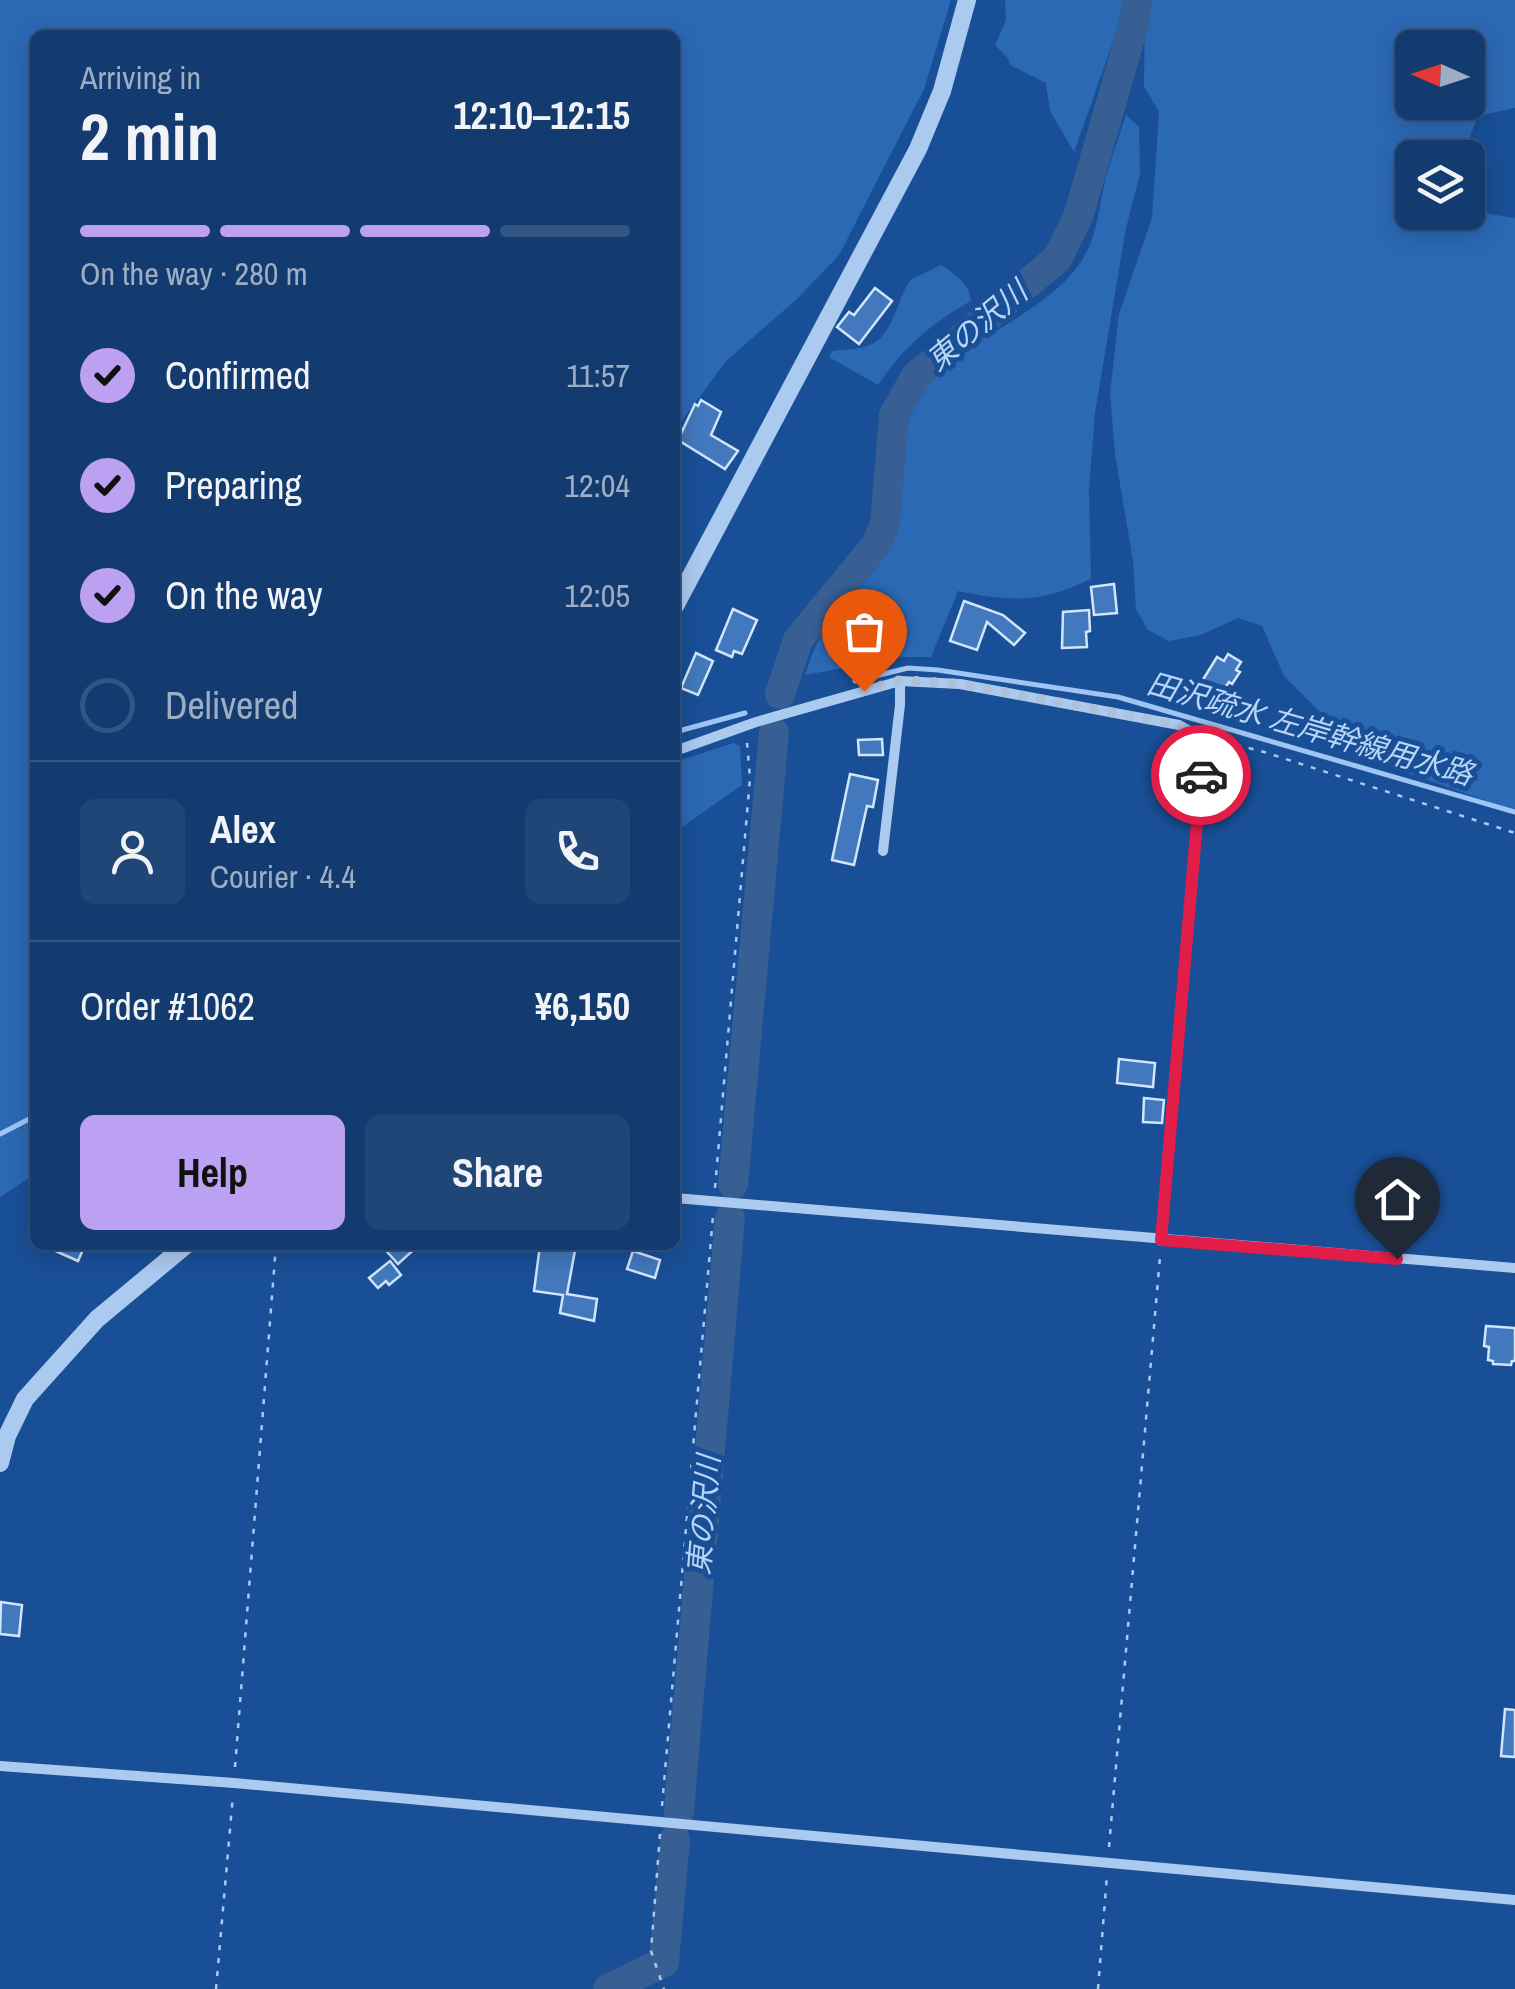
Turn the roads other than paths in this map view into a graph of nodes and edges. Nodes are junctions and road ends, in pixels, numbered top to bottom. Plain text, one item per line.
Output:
1 (967, 0) edge
2 (680, 597) edge
3 (900, 680) junction
4 (680, 749) edge
5 (883, 851) dead end
6 (680, 1198) edge
7 (1161, 1240) junction
8 (180, 1250) edge
9 (1515, 1268) edge
10 (0, 1463) edge
11 (0, 1766) edge
12 (1515, 1900) edge

1 - 2 street
3 - 4 street
3 - 5 street
3 - 7 street
6 - 7 street
7 - 9 street
8 - 10 street
11 - 12 street

